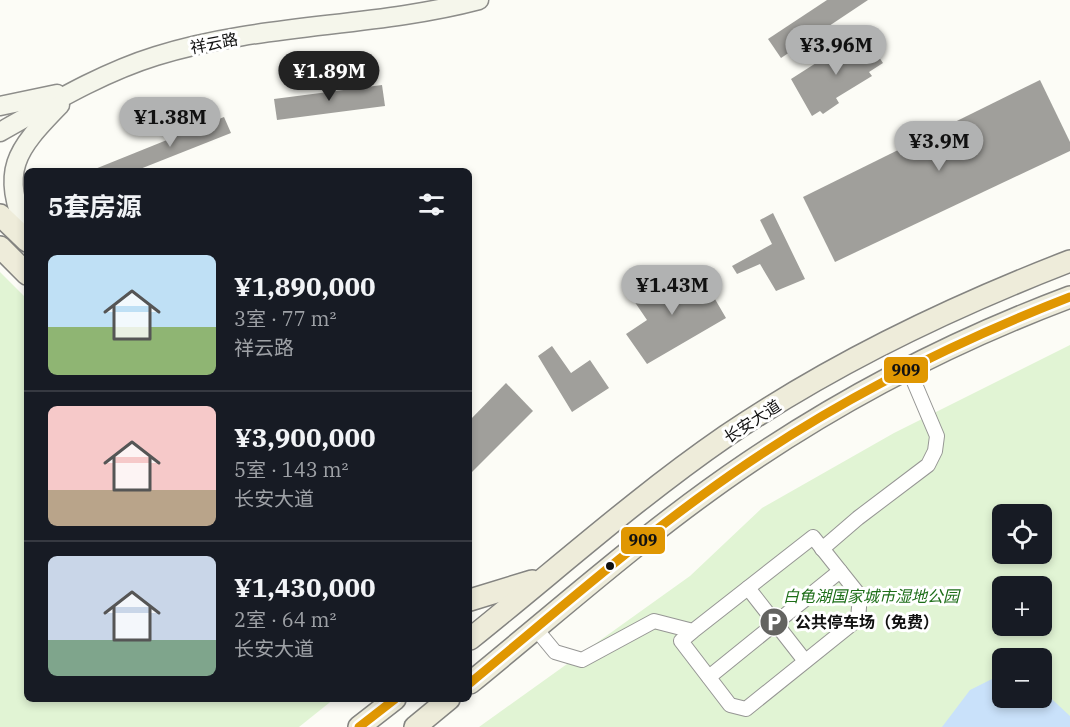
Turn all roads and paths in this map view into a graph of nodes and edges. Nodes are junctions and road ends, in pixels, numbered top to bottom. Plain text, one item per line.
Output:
1 (479, 0) edge
2 (74, 91) junction
3 (0, 106) edge
4 (0, 132) edge
5 (0, 215) edge
6 (24, 228) edge
7 (24, 238) edge
8 (0, 247) edge
9 (0, 252) edge
10 (1070, 261) edge
11 (24, 271) edge
12 (24, 271) edge
13 (1070, 297) edge
14 (909, 370) junction
15 (822, 549) junction
16 (840, 571) junction
17 (544, 577) junction
18 (748, 588) junction
19 (472, 599) edge
20 (775, 622) junction
21 (536, 628) junction
22 (693, 631) junction
23 (472, 637) edge
24 (805, 661) junction
25 (709, 677) junction
26 (472, 678) edge
27 (368, 702) edge
28 (391, 702) edge
29 (445, 702) edge
30 (353, 727) edge
31 (359, 727) edge
32 (415, 727) edge

1 - 2 main road, 祥云路
2 - 3 main road
2 - 4 main road, 祥云路
2 - 6 main road
5 - 7 main road
8 - 11 main road
9 - 12 main road
10 - 17 main road, 长安大道
13 - 14 main road, 长安大道
14 - 15 street
14 - 21 main road, 长安大道
15 - 16 street
15 - 18 street
16 - 20 street
16 - 24 street
17 - 19 main road
17 - 23 main road, 长安大道
18 - 20 street
18 - 22 street
20 - 24 street
20 - 25 street
21 - 22 street
21 - 26 main road, 长安大道
22 - 25 street
24 - 25 street
27 - 30 main road
28 - 31 main road
29 - 32 main road

